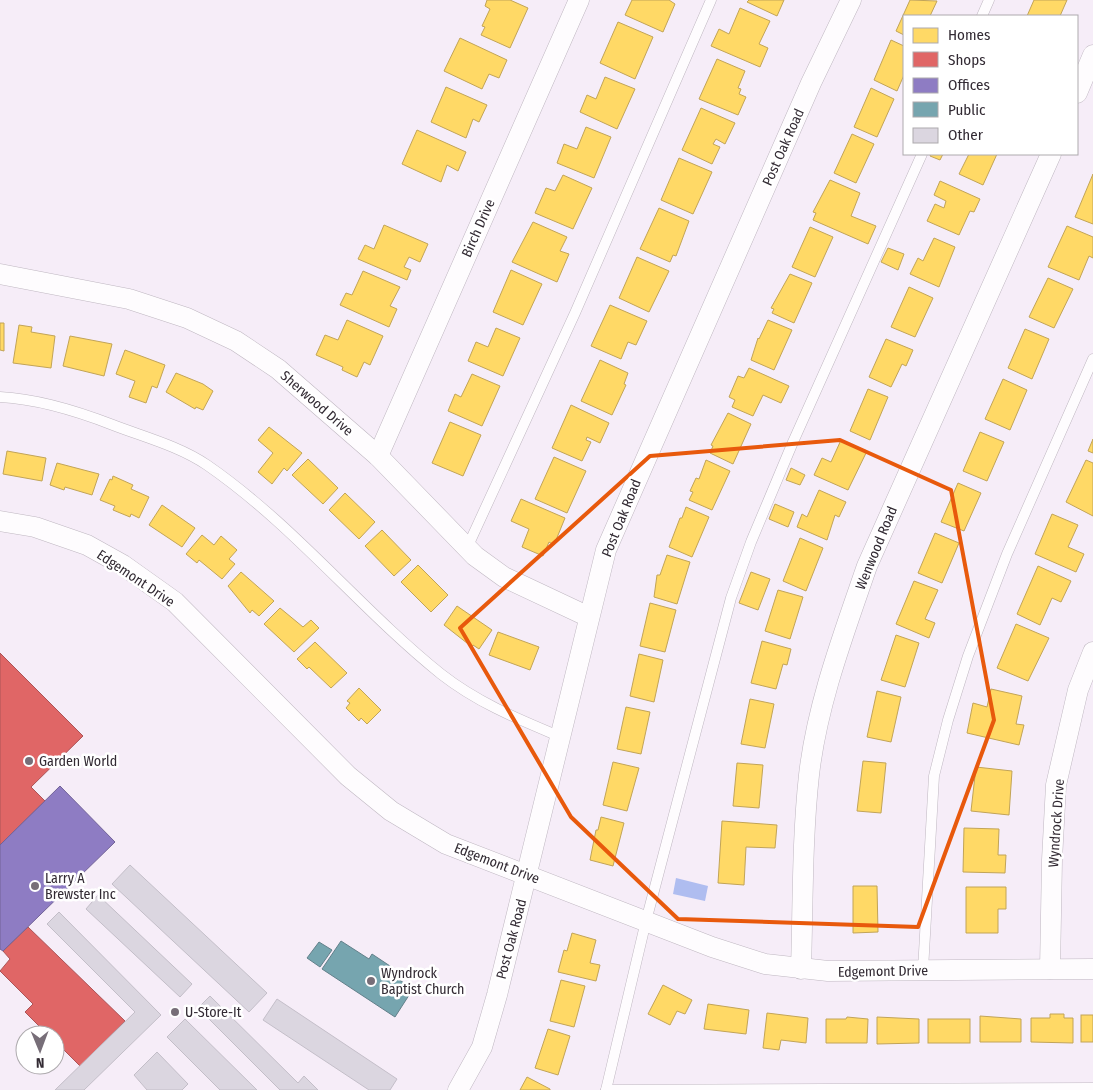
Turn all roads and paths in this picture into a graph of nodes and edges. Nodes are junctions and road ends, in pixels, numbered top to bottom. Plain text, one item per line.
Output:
1 (579, 0) edge
2 (710, 0) edge
3 (851, 0) edge
4 (989, 0) edge
5 (982, 15) edge
6 (1093, 55) edge
7 (1078, 91) edge
8 (922, 155) edge
9 (1051, 155) edge
10 (0, 274) edge
11 (1093, 359) edge
12 (0, 397) edge
13 (378, 456) junction
14 (0, 521) edge
15 (467, 548) junction
16 (589, 617) junction
17 (1093, 652) edge
18 (561, 736) junction
19 (528, 874) junction
20 (646, 921) junction
21 (801, 969) junction
22 (1050, 969) junction
23 (1093, 969) edge
24 (923, 970) junction
25 (1093, 1088) edge
26 (458, 1090) edge
27 (606, 1090) edge

1 - 13 street, Birch Drive
2 - 15 lane
3 - 16 street, Post Oak Road
4 - 5 lane
6 - 7 street
8 - 20 lane
9 - 21 street, Wenwood Road
10 - 13 street, Sherwood Drive
11 - 24 lane
12 - 18 lane
13 - 15 street, Sherwood Drive
14 - 19 street, Edgemont Drive
15 - 16 street, Sherwood Drive
16 - 18 street, Post Oak Road
17 - 22 street, Wyndrock Drive
18 - 19 street, Post Oak Road
19 - 20 street, Edgemont Drive
19 - 26 street, Post Oak Road
20 - 21 street, Edgemont Drive
20 - 27 lane
21 - 24 street, Edgemont Drive
22 - 23 street, Edgemont Drive
22 - 24 street, Edgemont Drive
25 - 27 lane

